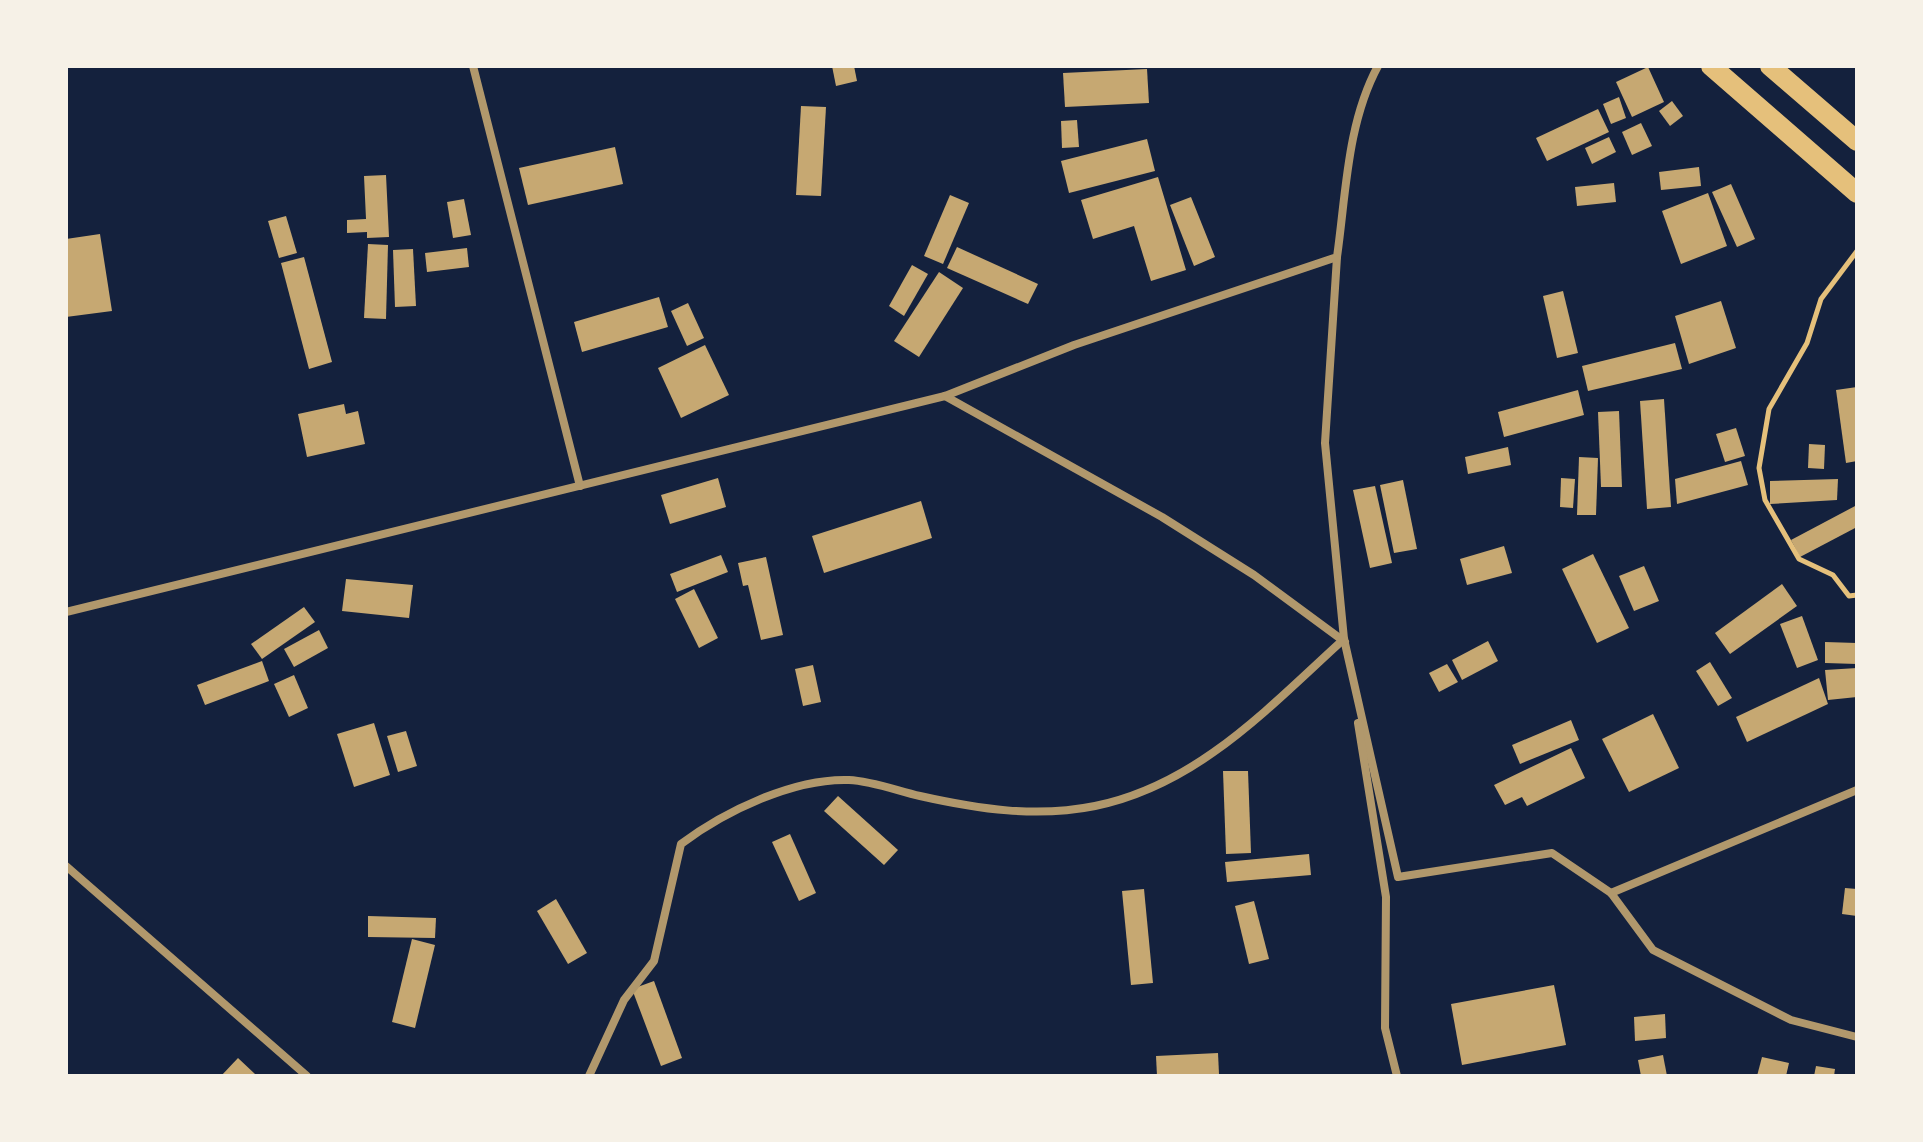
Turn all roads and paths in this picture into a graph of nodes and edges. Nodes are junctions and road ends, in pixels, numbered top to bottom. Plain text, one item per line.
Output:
1 (473, 66) edge
2 (1378, 66) edge
3 (1711, 66) edge
4 (1770, 66) edge
5 (1857, 141) edge
6 (1857, 193) edge
7 (1857, 251) edge
8 (1337, 257) junction
9 (945, 396) junction
10 (580, 486) junction
11 (1857, 595) edge
12 (66, 612) edge
13 (1344, 639) junction
14 (1857, 790) edge
15 (66, 866) edge
16 (1611, 893) junction
17 (1857, 1037) edge
18 (307, 1076) edge
19 (589, 1076) edge
20 (1397, 1076) edge

1 - 10 street
2 - 8 street
3 - 6 main road
4 - 5 main road
7 - 11 path
8 - 9 street
8 - 13 street
9 - 10 street
9 - 13 street
10 - 12 street
13 - 16 street
13 - 19 street
13 - 20 street
14 - 16 street
15 - 18 street
16 - 17 street

